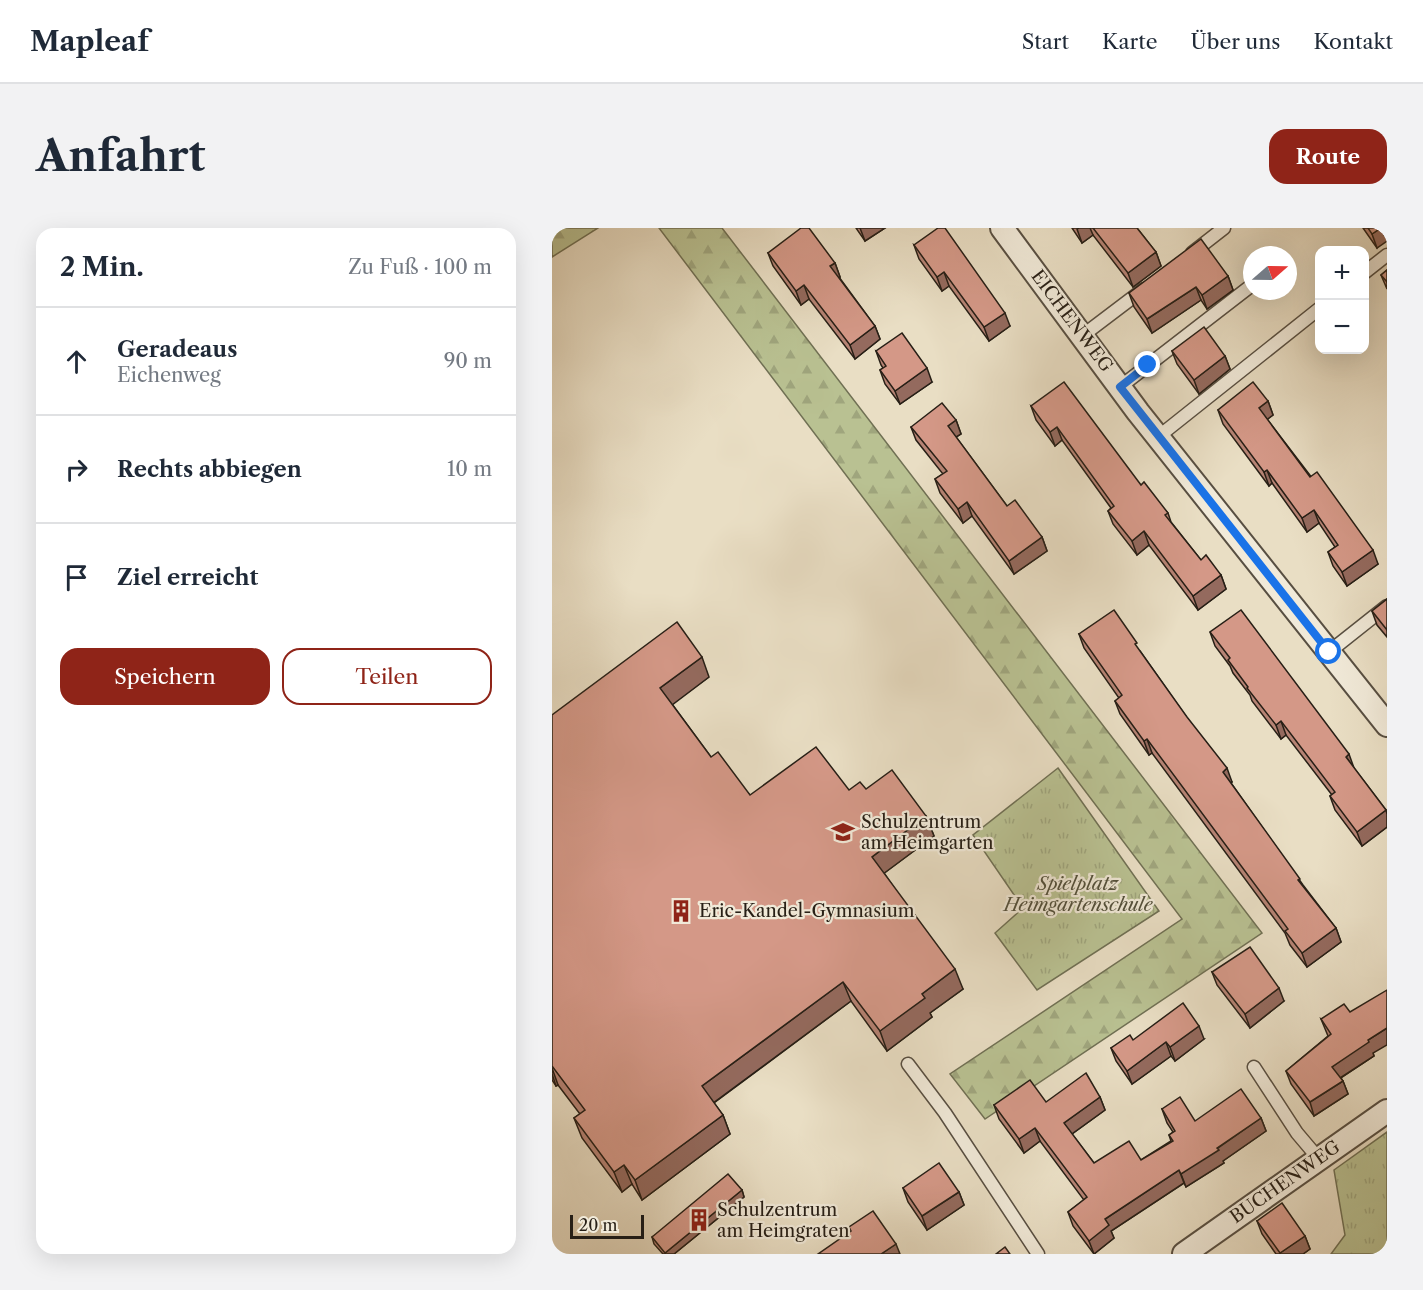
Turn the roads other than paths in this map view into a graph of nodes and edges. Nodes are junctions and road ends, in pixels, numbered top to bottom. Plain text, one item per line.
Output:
1 (1002, 228) edge
2 (1224, 228) edge
3 (1387, 255) edge
4 (1186, 257) edge
5 (1369, 270) edge
6 (1158, 278) edge
7 (1243, 292) edge
8 (1315, 312) edge
9 (1082, 336) junction
10 (1120, 387) junction
11 (1158, 437) junction
12 (1387, 606) edge
13 (1329, 652) junction
14 (1387, 725) edge
15 (908, 1064) dead end
16 (1254, 1067) dead end
17 (1387, 1111) edge
18 (1319, 1159) junction
19 (1038, 1254) edge
20 (1184, 1254) edge

1 - 9 street, EICHENWEG
2 - 4 lane
3 - 5 lane
6 - 9 lane
7 - 10 lane
8 - 11 lane
9 - 10 street, EICHENWEG
10 - 11 street, EICHENWEG
11 - 13 street, EICHENWEG
12 - 13 lane
13 - 14 street, EICHENWEG
15 - 19 lane
16 - 18 lane
17 - 18 street, BUCHENWEG
18 - 20 street, BUCHENWEG

